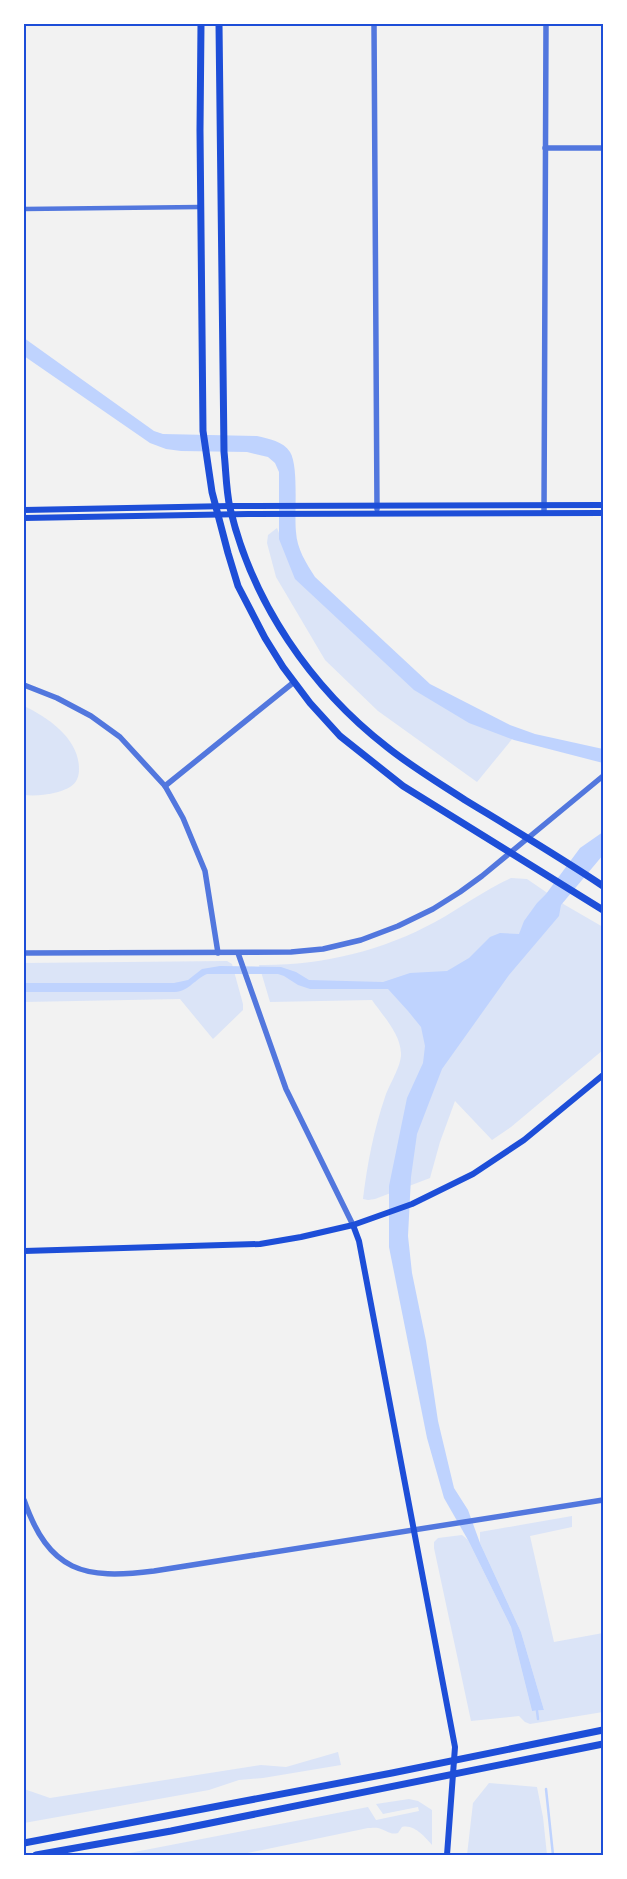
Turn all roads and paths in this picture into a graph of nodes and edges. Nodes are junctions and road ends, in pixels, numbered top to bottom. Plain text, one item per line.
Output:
1 (201, 24) edge
2 (219, 24) edge
3 (374, 24) edge
4 (546, 24) edge
5 (546, 148) junction
6 (603, 148) edge
7 (200, 207) junction
8 (24, 209) edge
9 (544, 505) junction
10 (603, 505) edge
11 (216, 506) junction
12 (377, 506) junction
13 (24, 510) edge
14 (231, 510) junction
15 (544, 513) junction
16 (603, 513) edge
17 (218, 514) junction
18 (377, 514) junction
19 (24, 518) edge
20 (294, 682) junction
21 (24, 686) edge
22 (603, 776) edge
23 (165, 786) junction
24 (526, 838) junction
25 (509, 852) junction
26 (603, 886) edge
27 (603, 910) edge
28 (24, 953) edge
29 (218, 953) junction
30 (238, 953) junction
31 (603, 1075) edge
32 (353, 1225) junction
33 (24, 1251) edge
34 (24, 1500) edge
35 (603, 1500) edge
36 (414, 1531) junction
37 (603, 1730) edge
38 (603, 1744) edge
39 (455, 1761) junction
40 (454, 1775) junction
41 (24, 1843) edge
42 (36, 1855) edge
43 (447, 1855) edge

1 - 7 main road
2 - 14 main road
3 - 12 street
4 - 5 street
5 - 6 street
5 - 9 street
7 - 8 street
7 - 11 main road
9 - 10 main road
9 - 12 main road
9 - 15 street
11 - 13 main road
11 - 14 main road
11 - 17 main road
12 - 14 main road
12 - 18 street
14 - 17 main road
14 - 18 main road
14 - 24 main road
15 - 16 main road
15 - 18 main road
17 - 19 main road
17 - 20 main road
20 - 23 street
20 - 25 main road
21 - 23 street
22 - 24 street
23 - 29 street
24 - 25 street
24 - 26 main road
25 - 27 main road
25 - 30 street
28 - 29 street
29 - 30 street
30 - 32 street
31 - 32 main road
32 - 33 main road
32 - 36 main road
34 - 36 street
35 - 36 street
36 - 39 main road
37 - 39 main road
38 - 40 main road
39 - 40 main road
39 - 41 main road
40 - 42 main road
40 - 43 main road

